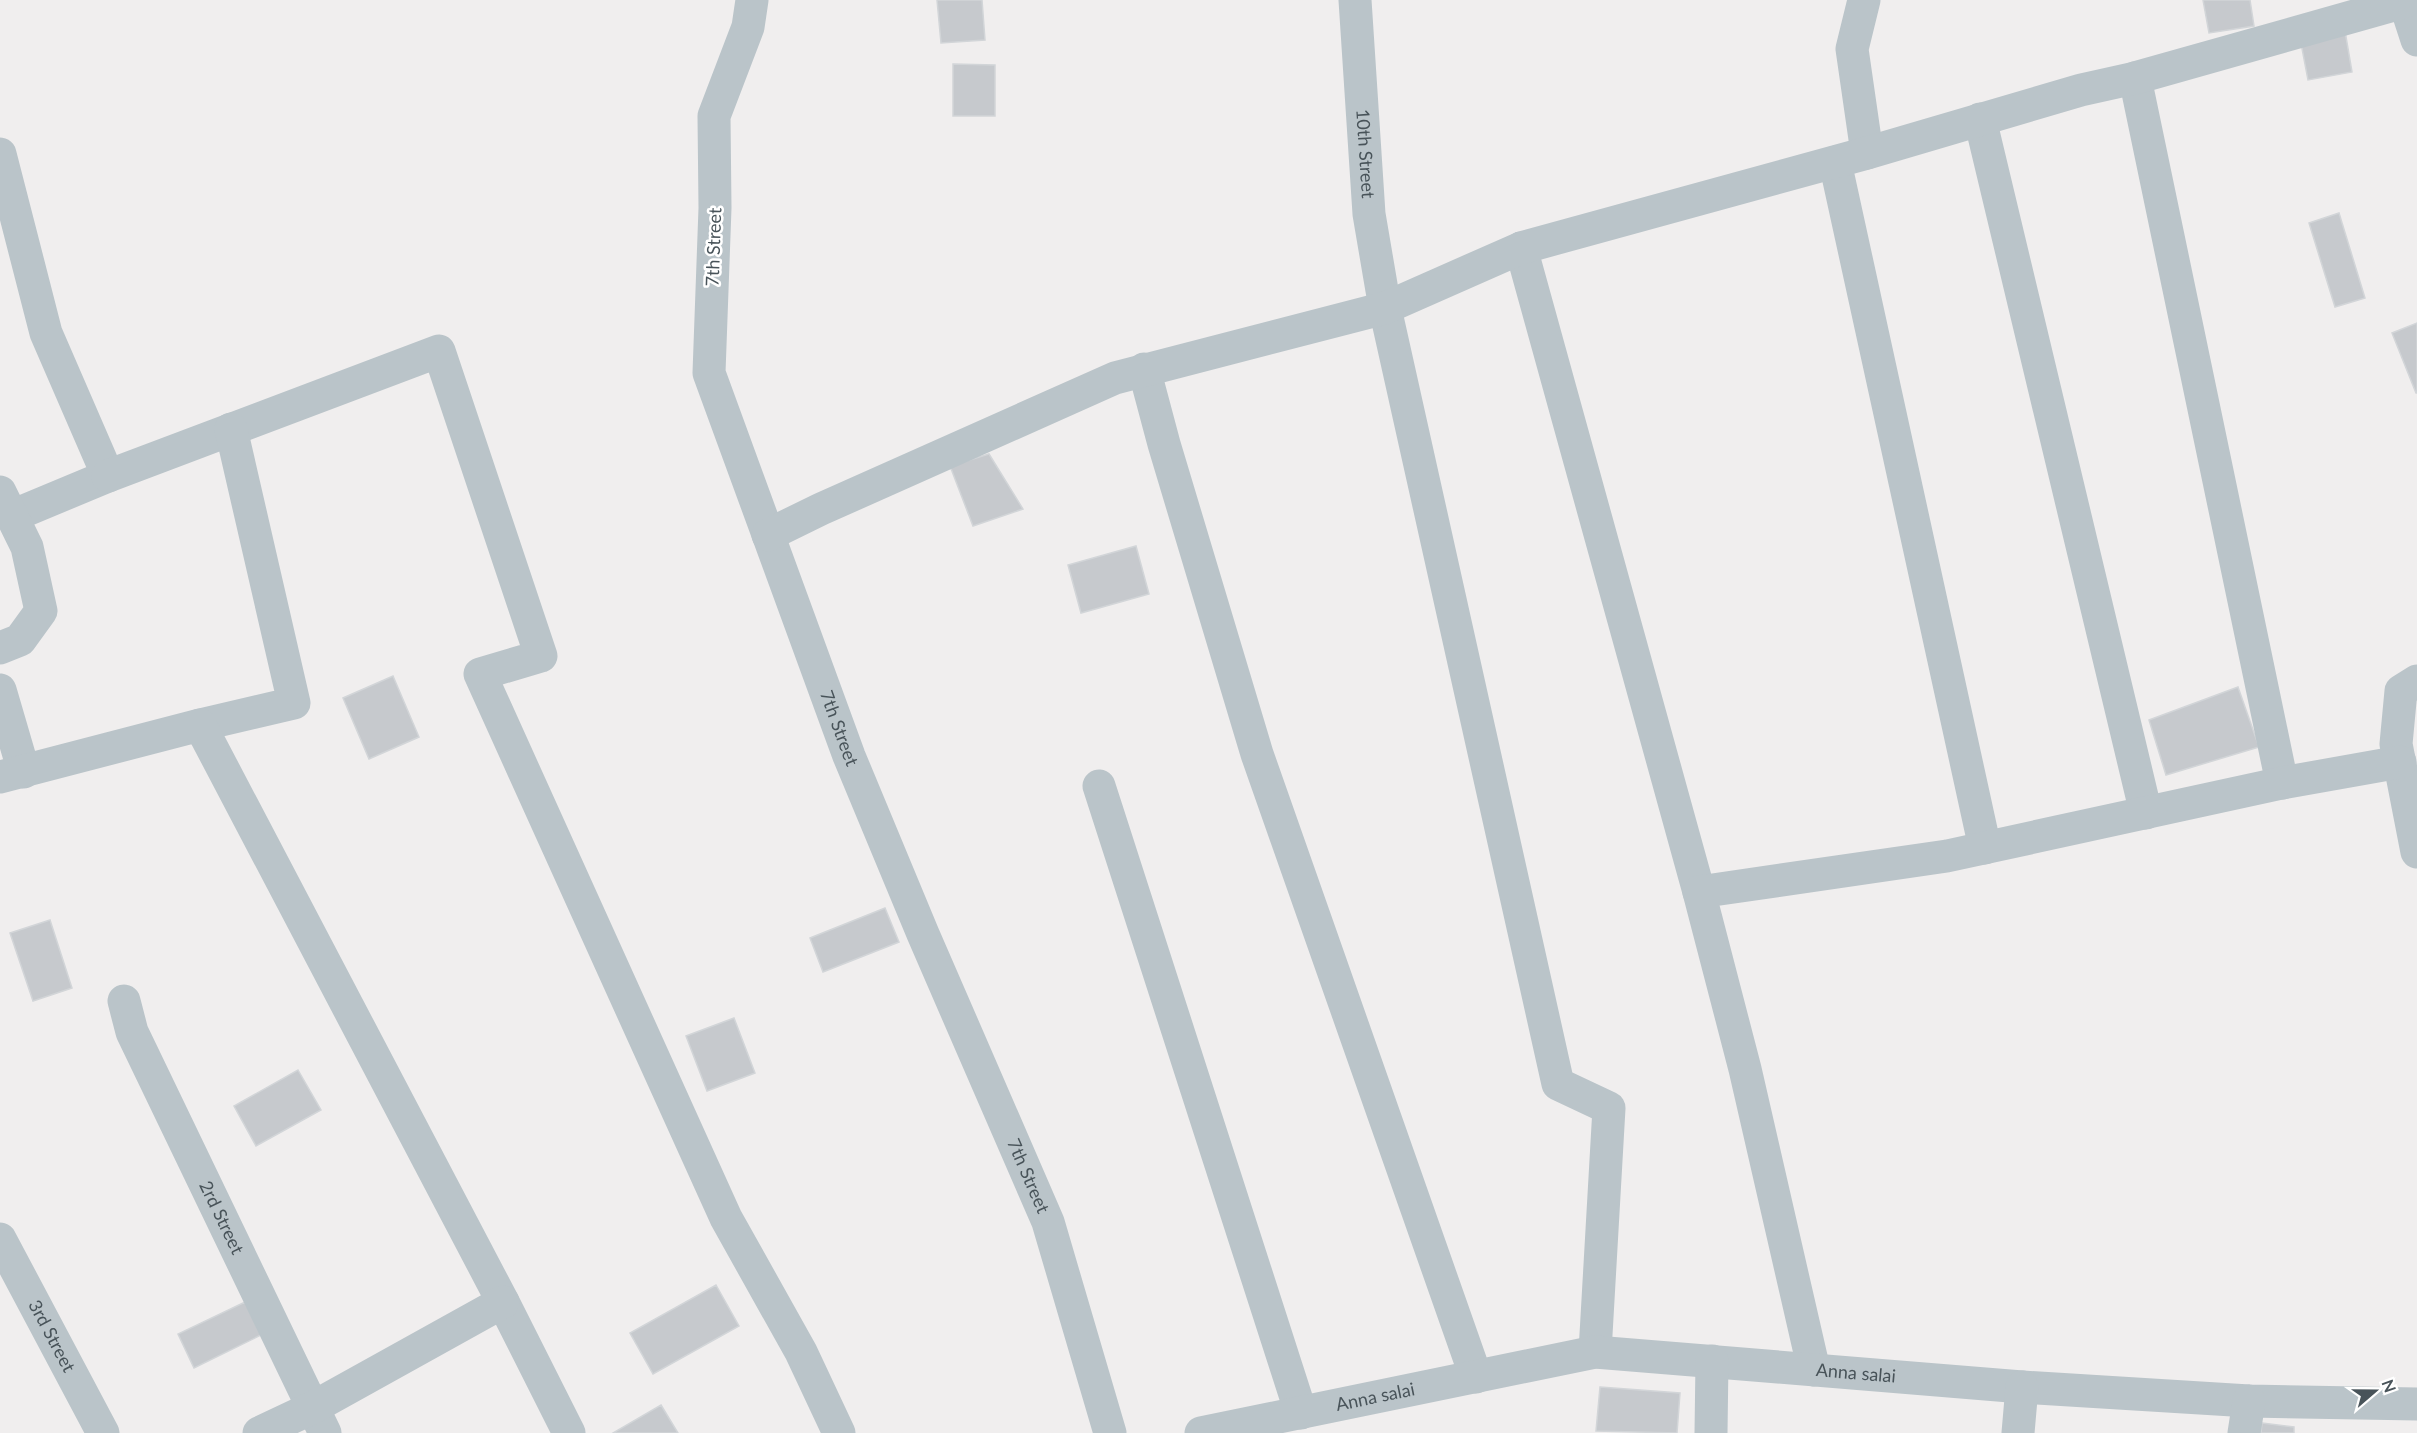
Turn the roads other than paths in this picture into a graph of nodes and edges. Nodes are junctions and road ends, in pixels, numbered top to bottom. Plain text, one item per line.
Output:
1 (752, 0) edge
2 (1355, 0) edge
3 (1864, 0) edge
4 (2404, 1) edge
5 (2417, 40) edge
6 (2135, 78) junction
7 (1980, 119) junction
8 (1868, 153) junction
9 (0, 154) edge
10 (1835, 162) junction
11 (1521, 248) junction
12 (1385, 308) junction
13 (1144, 369) junction
14 (231, 429) junction
15 (108, 476) junction
16 (6, 504) edge
17 (768, 535) junction
18 (0, 648) edge
19 (2417, 681) edge
20 (0, 690) edge
21 (200, 726) junction
22 (2400, 762) junction
23 (12, 774) edge
24 (2282, 783) junction
25 (1099, 786) dead end
26 (2146, 813) junction
27 (1986, 848) junction
28 (2417, 852) edge
29 (1699, 892) junction
30 (124, 1001) dead end
31 (0, 1239) edge
32 (502, 1302) junction
33 (1595, 1352) junction
34 (1712, 1361) junction
35 (1814, 1370) junction
36 (1476, 1377) junction
37 (2022, 1387) junction
38 (2417, 1404) edge
39 (1301, 1413) junction
40 (2247, 1417) edge
41 (319, 1420) edge
42 (103, 1433) edge
43 (259, 1433) edge
44 (569, 1433) edge
45 (839, 1433) edge
46 (1110, 1433) edge
47 (1202, 1433) edge
48 (1711, 1433) edge
49 (2018, 1433) edge

1 - 17 street, 7th Street
2 - 12 street, 10th Street
3 - 8 street
4 - 5 street
4 - 6 street
6 - 7 street
6 - 24 street
7 - 8 street
7 - 26 street
8 - 10 street
9 - 15 street
10 - 11 street
10 - 27 street
11 - 12 street
11 - 29 street
12 - 13 street
12 - 33 street, 10th Street
13 - 17 street
13 - 36 street
14 - 15 street
14 - 21 street
14 - 45 street
15 - 16 street
16 - 18 street
17 - 46 street, 7th Street
19 - 22 street
20 - 23 street
21 - 23 street
21 - 32 street
22 - 24 street
22 - 28 street
24 - 26 street
25 - 39 street
26 - 27 street
27 - 29 street
29 - 35 street
30 - 41 street, 2rd Street
31 - 42 street, 3rd Street
32 - 41 street
32 - 44 street
33 - 34 street, Anna salai
33 - 36 street, Anna salai
34 - 35 street, Anna salai
34 - 48 street
35 - 37 street, Anna salai
36 - 39 street, Anna salai
37 - 40 street, Anna salai
37 - 49 street
38 - 40 street, Anna salai
39 - 47 street, Anna salai
41 - 43 street

